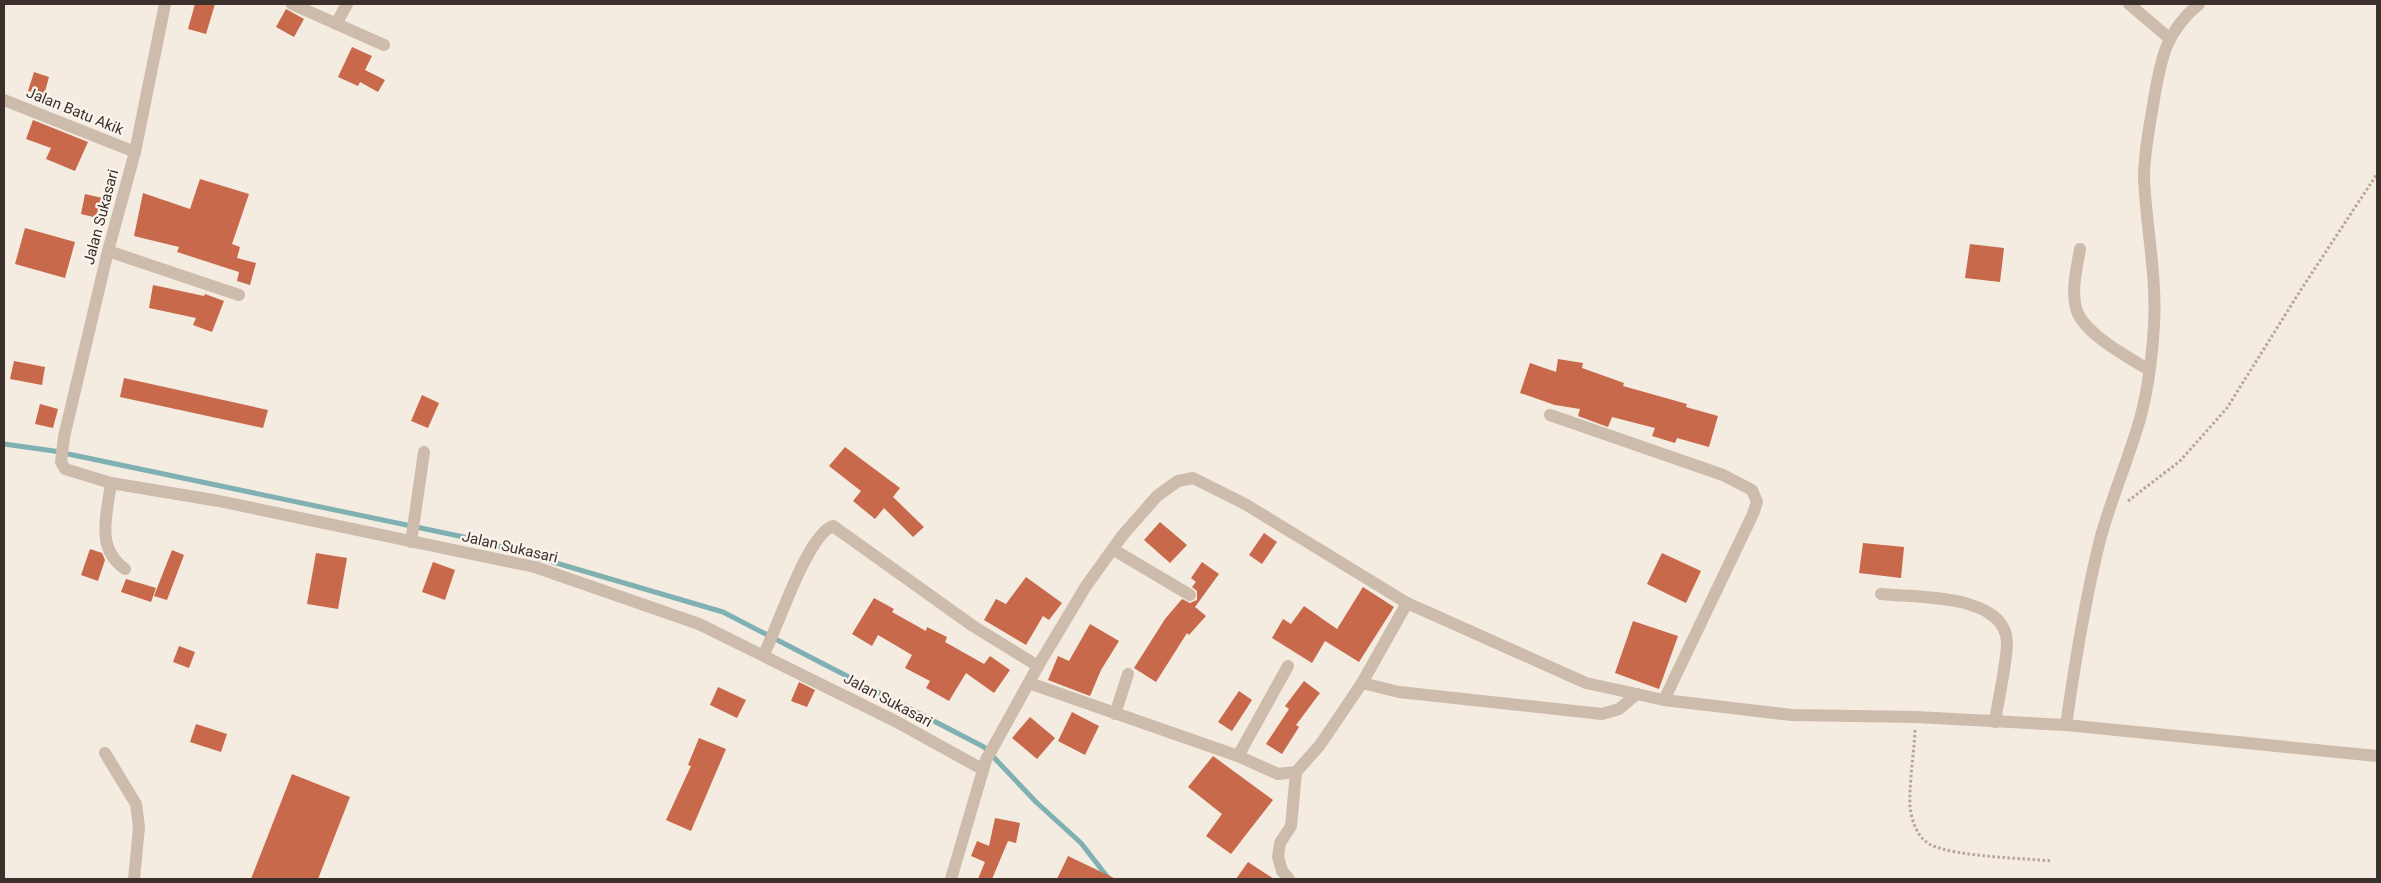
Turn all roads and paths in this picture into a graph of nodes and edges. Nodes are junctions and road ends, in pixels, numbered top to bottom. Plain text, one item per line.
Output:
1 (165, 4) edge
2 (292, 4) edge
3 (347, 4) edge
4 (2129, 4) edge
5 (2200, 4) edge
6 (336, 24) junction
7 (2169, 38) junction
8 (384, 45) dead end
9 (4, 100) edge
10 (135, 152) junction
11 (2377, 174) edge
12 (2080, 249) dead end
13 (108, 251) junction
14 (239, 295) dead end
15 (2149, 370) junction
16 (1550, 415) dead end
17 (424, 452) dead end
18 (110, 483) junction
19 (2108, 517) junction
20 (411, 539) junction
21 (1114, 550) junction
22 (125, 568) dead end
23 (1881, 594) dead end
24 (1190, 596) dead end
25 (1407, 603) junction
26 (766, 650) junction
27 (1038, 666) junction
28 (1288, 666) dead end
29 (1128, 674) dead end
30 (1029, 683) junction
31 (1362, 683) junction
32 (1638, 694) junction
33 (1664, 700) junction
34 (1115, 714) junction
35 (1916, 717) junction
36 (1995, 722) junction
37 (2066, 725) junction
38 (105, 753) dead end
39 (1238, 756) junction
40 (2377, 756) edge
41 (984, 765) junction
42 (1296, 772) junction
43 (2052, 861) dead end
44 (134, 879) edge
45 (951, 879) edge
46 (1289, 879) edge

1 - 10 street, Jalan Sukasari
2 - 6 street
3 - 6 street
4 - 7 street
5 - 7 street
6 - 8 street
7 - 15 street
9 - 10 street, Jalan Batu Akik
10 - 13 street, Jalan Sukasari
11 - 19 path
12 - 15 street
13 - 14 street
13 - 18 street, Jalan Sukasari
15 - 19 street
16 - 33 street
17 - 20 street
18 - 20 street, Jalan Sukasari
18 - 22 street
19 - 37 street
20 - 26 street, Jalan Sukasari
21 - 24 street
21 - 25 street
21 - 27 street
23 - 36 street
25 - 31 street
25 - 32 street
26 - 27 street
26 - 41 street, Jalan Sukasari
27 - 30 street
28 - 39 street
29 - 34 street
30 - 34 street
30 - 41 street
31 - 32 street
31 - 42 street
32 - 33 street
33 - 35 street
34 - 39 street
35 - 36 street
35 - 43 path
36 - 37 street
37 - 40 street
38 - 44 street
39 - 42 street
41 - 45 street
42 - 46 street

